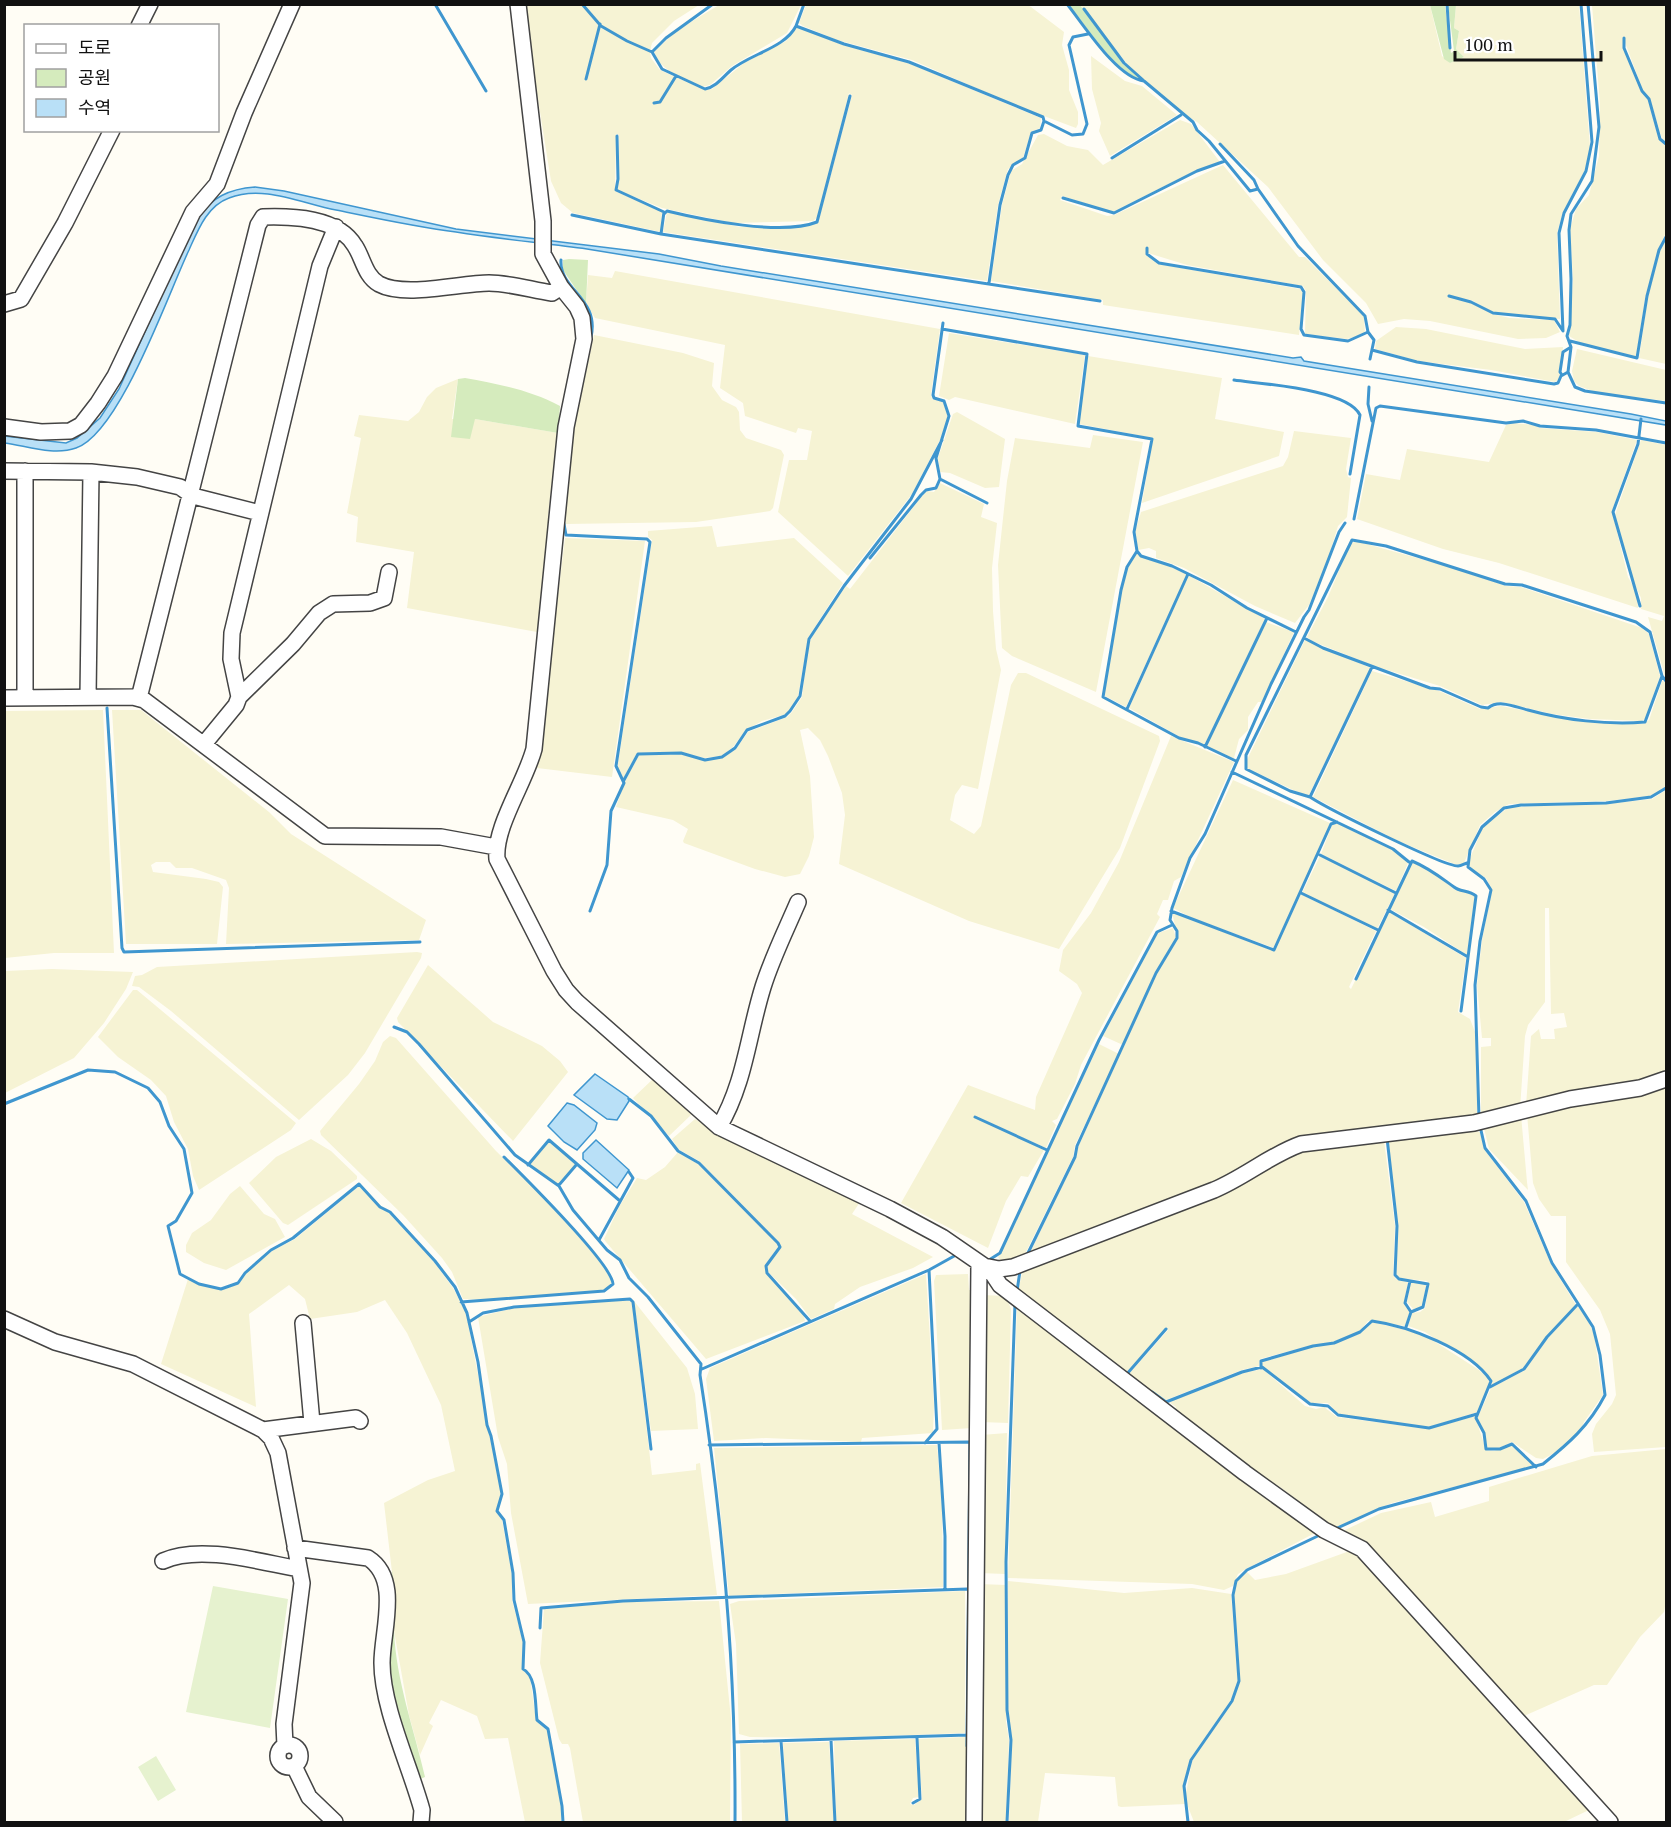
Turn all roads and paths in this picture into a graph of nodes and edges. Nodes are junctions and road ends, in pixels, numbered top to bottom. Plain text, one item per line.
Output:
1 (150, 4) edge
2 (292, 4) edge
3 (518, 4) edge
4 (140, 24) edge
5 (111, 132) edge
6 (336, 227) junction
7 (561, 288) junction
8 (4, 304) edge
9 (4, 427) edge
10 (4, 471) edge
11 (25, 471) junction
12 (91, 472) junction
13 (189, 492) junction
14 (260, 513) junction
15 (389, 572) dead end
16 (88, 697) junction
17 (239, 697) junction
18 (4, 698) edge
19 (25, 698) junction
20 (139, 698) junction
21 (204, 744) junction
22 (496, 847) junction
23 (798, 902) dead end
24 (1666, 1079) edge
25 (719, 1127) junction
26 (984, 1265) junction
27 (4, 1318) edge
28 (303, 1323) dead end
29 (360, 1421) dead end
30 (312, 1423) junction
31 (263, 1430) junction
32 (295, 1548) junction
33 (163, 1561) dead end
34 (299, 1569) junction
35 (335, 1822) edge
36 (421, 1822) edge
37 (974, 1822) edge
38 (1610, 1822) edge

1 - 4 street
2 - 9 street
3 - 7 street
5 - 8 street
6 - 7 street
6 - 13 street
6 - 14 street
7 - 22 street
10 - 11 street
11 - 12 street
11 - 19 street
12 - 13 street
12 - 16 street
13 - 14 street
13 - 20 street
14 - 17 street
15 - 17 street
16 - 19 street
16 - 20 street
17 - 21 street
18 - 19 street
20 - 21 street
21 - 22 street
22 - 25 street
23 - 25 street
24 - 26 street
25 - 26 street
26 - 37 street
26 - 38 street
27 - 31 street
28 - 30 street
29 - 30 street
30 - 31 street
31 - 32 street
32 - 34 street
32 - 36 street
33 - 34 street
34 - 35 street

